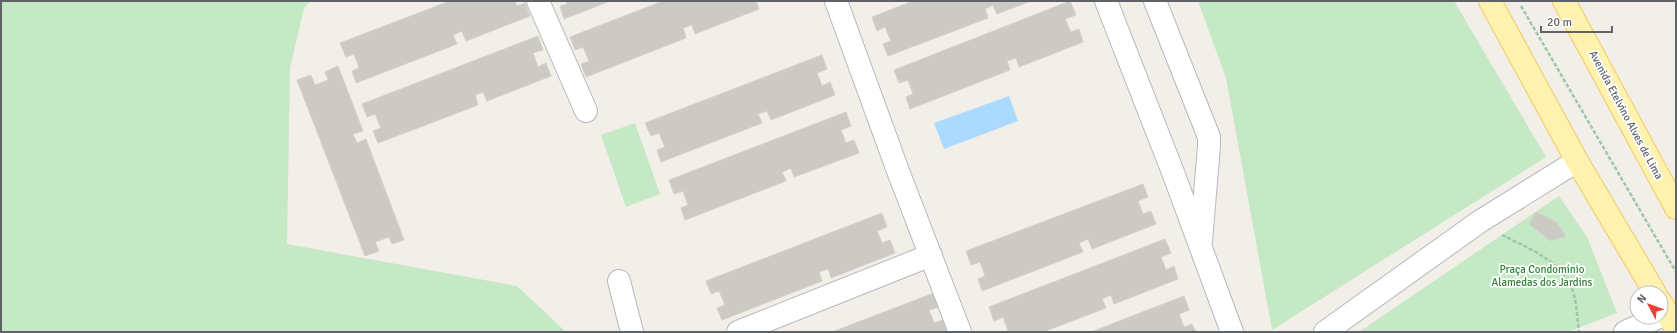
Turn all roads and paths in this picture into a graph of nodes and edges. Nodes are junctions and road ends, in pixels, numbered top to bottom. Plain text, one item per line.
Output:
1 (538, 1) edge
2 (836, 1) edge
3 (1106, 1) edge
4 (1155, 1) edge
5 (1518, 1) edge
6 (1564, 1) edge
7 (1491, 3) edge
8 (586, 111) dead end
9 (1577, 162) junction
10 (1676, 208) edge
11 (1478, 222) junction
12 (1201, 248) junction
13 (931, 256) junction
14 (1676, 272) edge
15 (618, 281) dead end
16 (1650, 285) edge
17 (1642, 325) edge
18 (632, 332) edge
19 (738, 332) edge
20 (960, 332) edge
21 (1232, 332) edge
22 (1324, 332) edge
23 (1579, 332) edge
24 (1625, 332) edge

1 - 8 street
2 - 13 street
3 - 12 street
4 - 12 street
5 - 14 path
6 - 10 main road, Avenida Etelvino Alves de Lima
7 - 9 main road
9 - 11 street
9 - 16 main road
11 - 22 street
11 - 23 path
12 - 21 street
13 - 19 street
13 - 20 street
15 - 18 street
17 - 24 street

